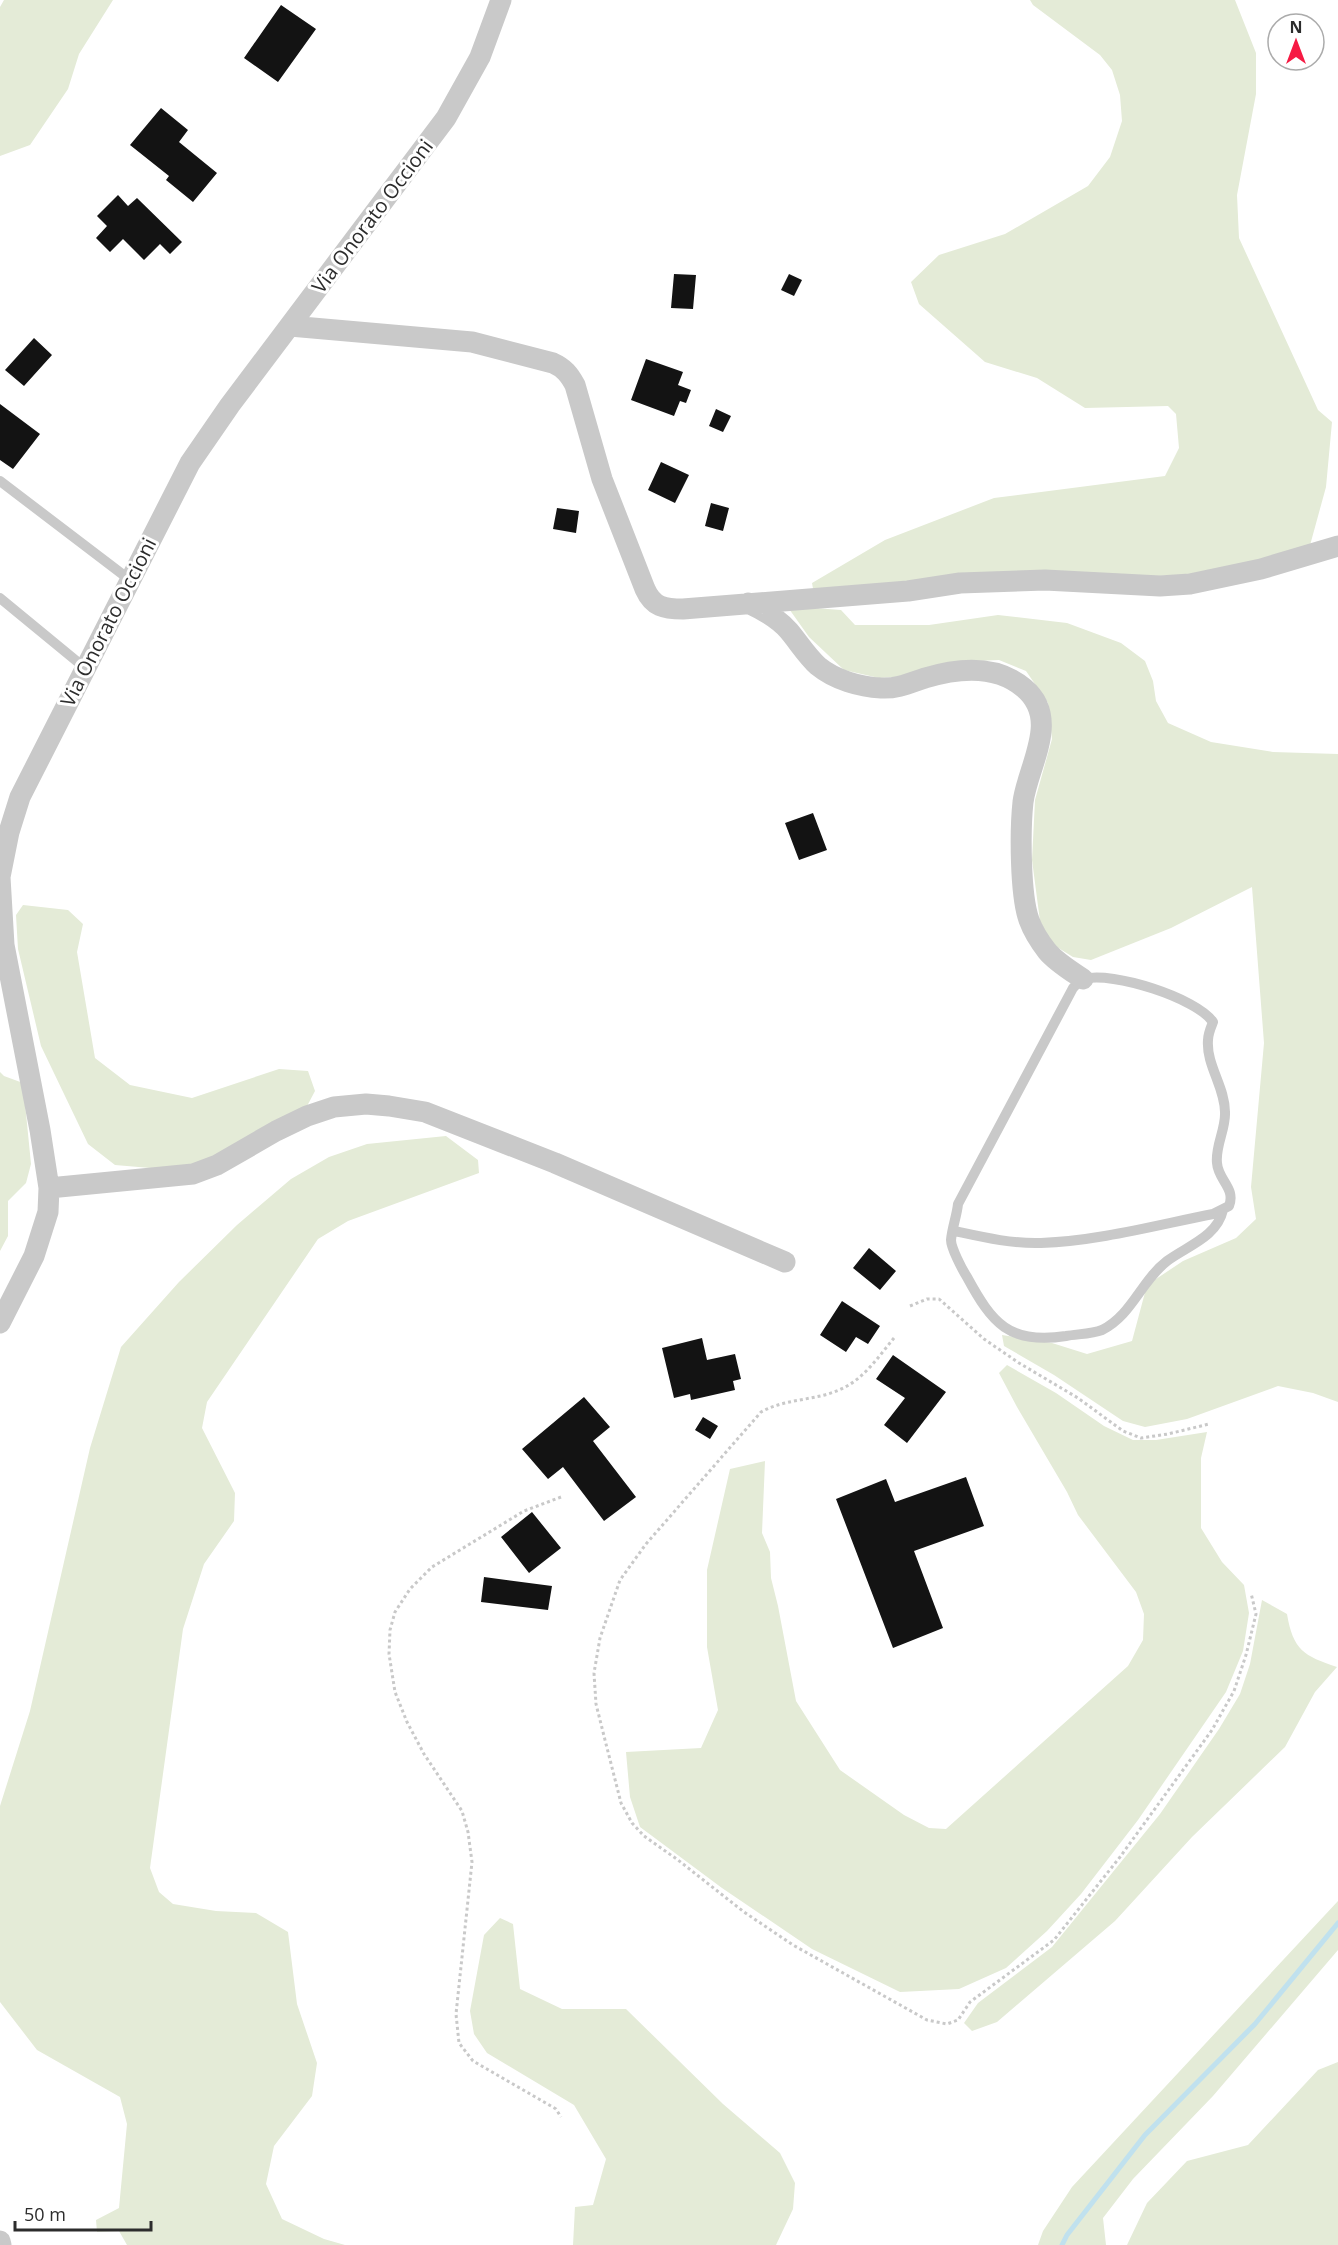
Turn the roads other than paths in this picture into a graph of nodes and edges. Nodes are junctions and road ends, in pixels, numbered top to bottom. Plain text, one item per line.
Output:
1 (501, 0) edge
2 (290, 326) junction
3 (0, 481) edge
4 (1338, 546) edge
5 (130, 580) junction
6 (0, 598) edge
7 (748, 603) junction
8 (86, 668) junction
9 (1083, 979) junction
10 (49, 1188) junction
11 (1222, 1210) junction
12 (954, 1231) junction
13 (785, 1262) dead end
14 (0, 1323) edge

1 - 2 street, Via Onorato Occioni
2 - 5 street, Via Onorato Occioni
2 - 7 street
3 - 5 lane
4 - 7 street
5 - 8 street, Via Onorato Occioni
6 - 8 lane
7 - 9 street
8 - 10 street, Via Onorato Occioni
9 - 11 lane
9 - 12 lane
10 - 13 street
10 - 14 street, Via Onorato Occioni
11 - 12 lane
11 - 12 lane

